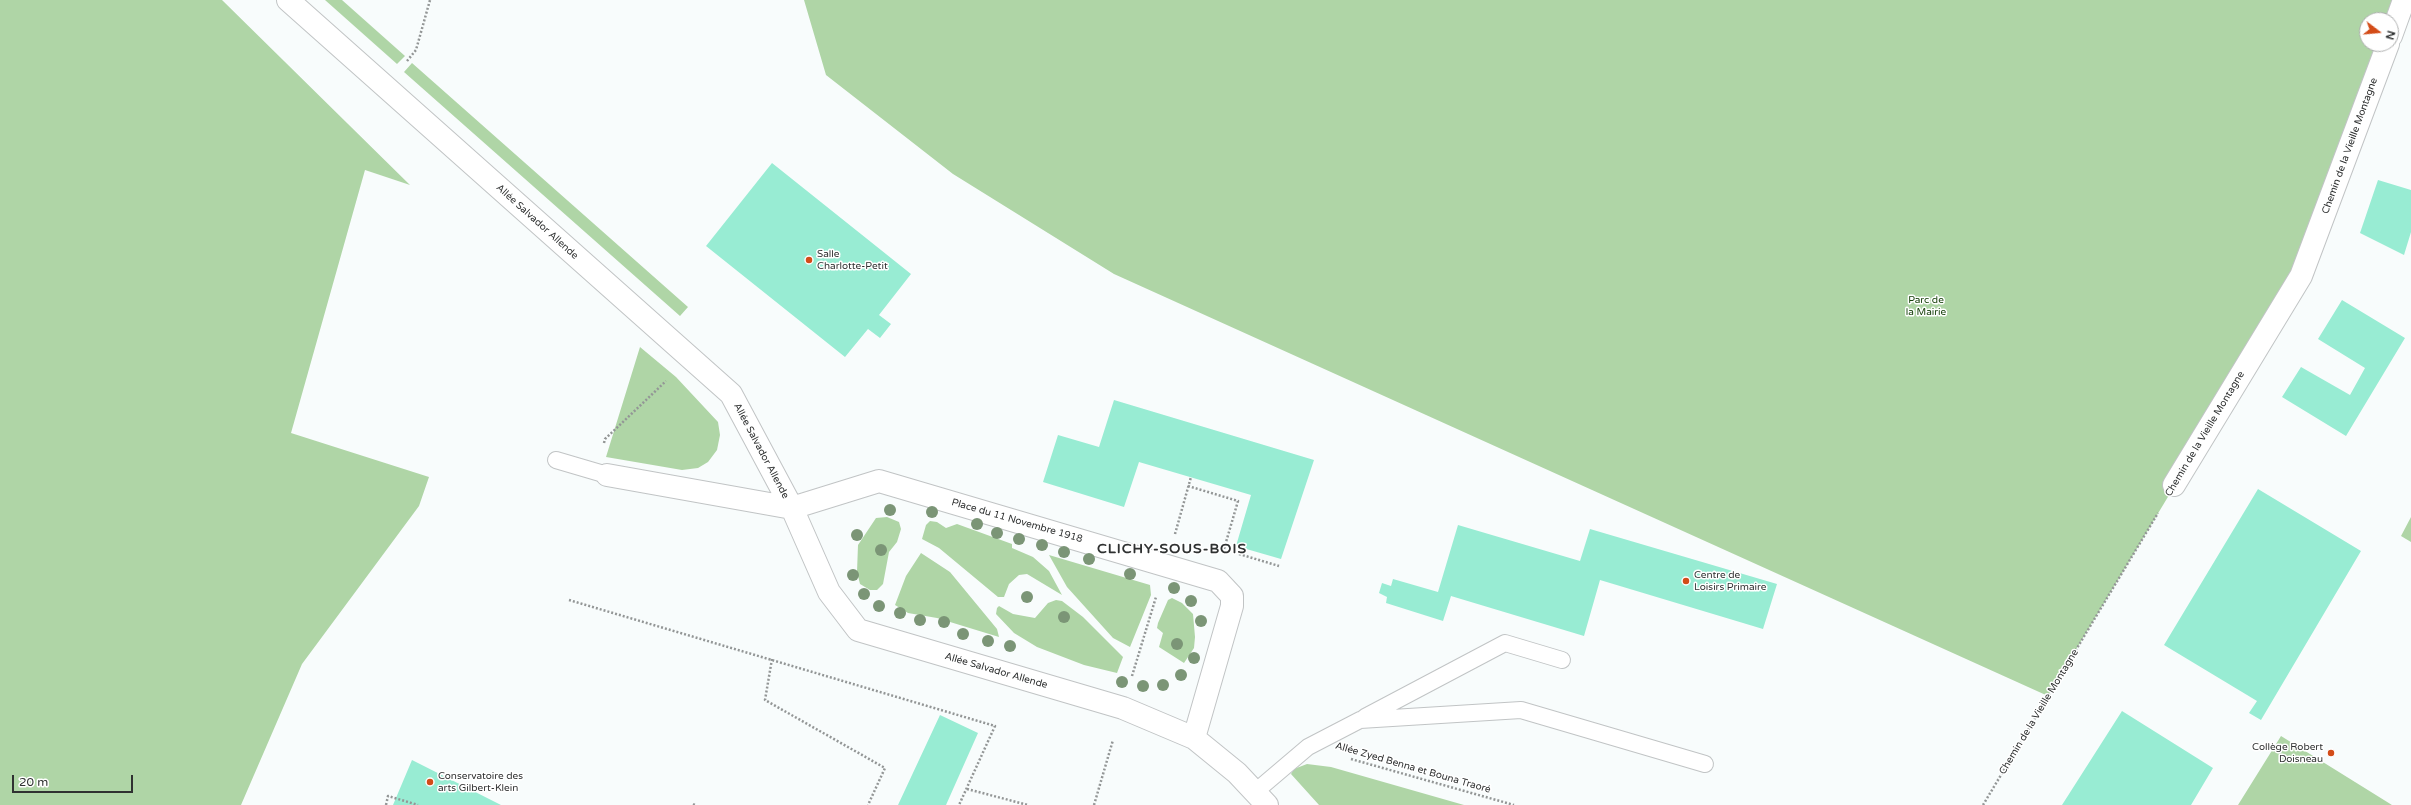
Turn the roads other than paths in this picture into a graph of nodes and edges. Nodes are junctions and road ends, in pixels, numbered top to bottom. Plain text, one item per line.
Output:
1 (288, 0) edge
2 (2404, 0) edge
3 (2399, 14) edge
4 (2385, 52) edge
5 (556, 460) dead end
6 (602, 473) joint
7 (2174, 485) road end
8 (792, 508) junction
9 (1562, 660) dead end
10 (1360, 720) junction
11 (1194, 738) junction
12 (1705, 764) dead end
13 (1261, 799) edge

1 - 8 street, Allée Salvador Allende
2 - 3 street
4 - 7 street, Chemin de la Vieille Montagne
5 - 6 lane
6 - 8 street
8 - 11 street, Allée Salvador Allende
8 - 11 street, Place du 11 Novembre 1918
9 - 10 lane
10 - 12 lane
10 - 13 lane
11 - 13 street, Allée Salvador Allende

